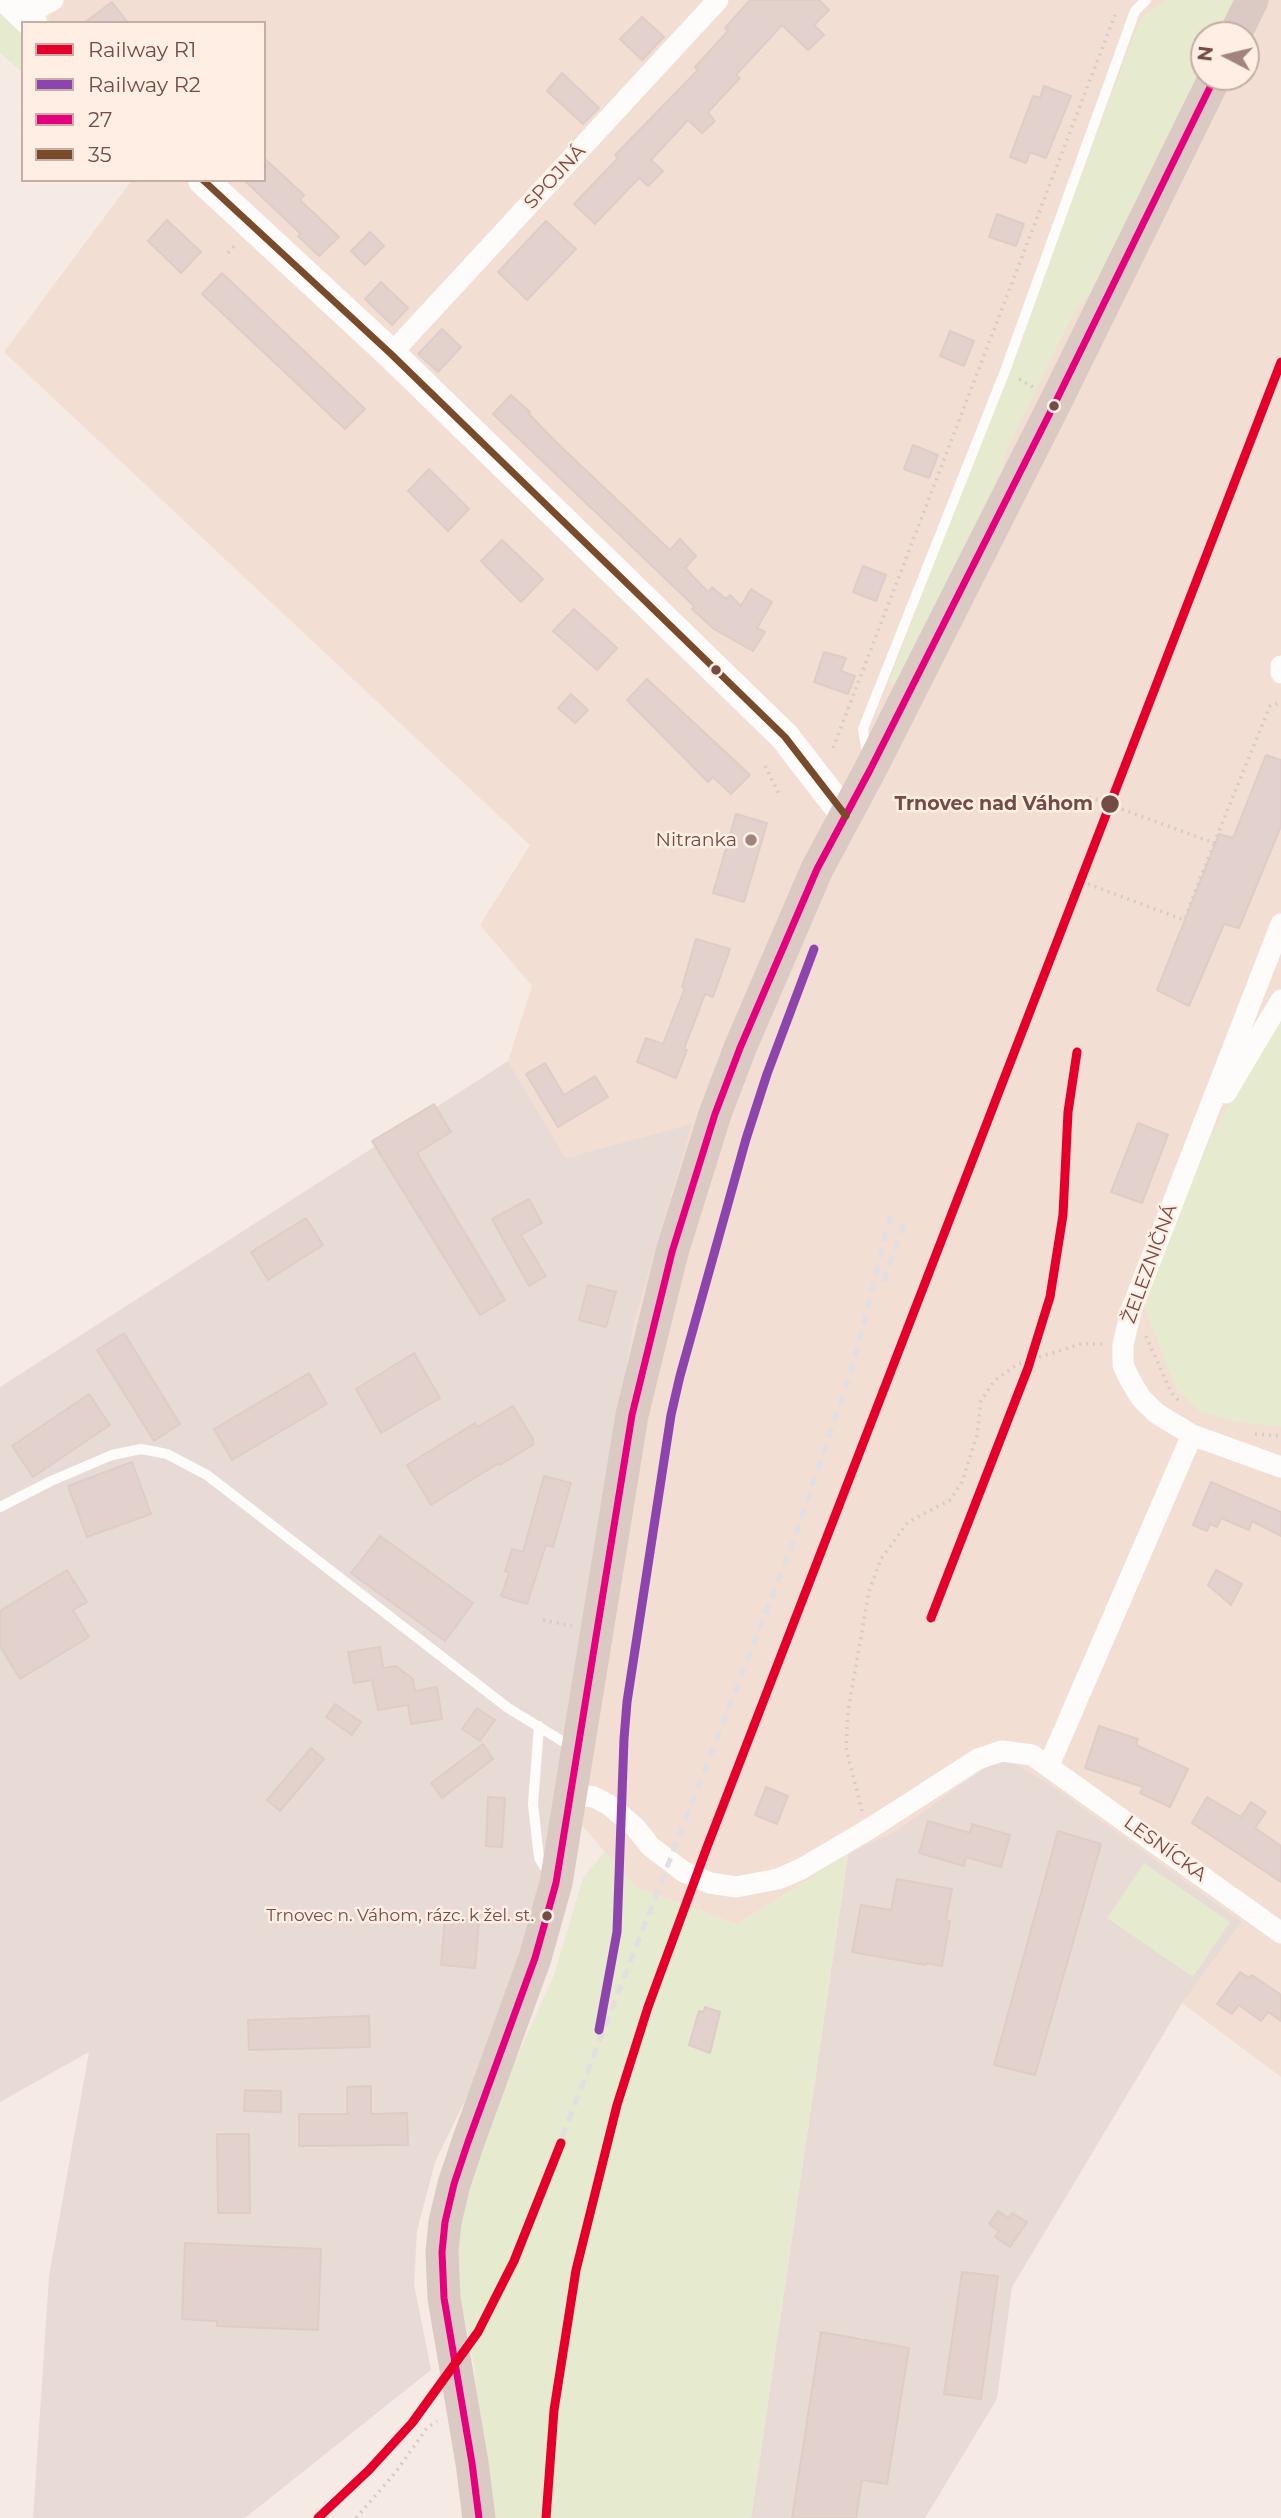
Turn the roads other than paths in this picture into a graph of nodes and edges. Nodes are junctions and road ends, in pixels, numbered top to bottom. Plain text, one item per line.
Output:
1 (53, 0) edge
2 (718, 0) edge
3 (1146, 0) edge
4 (1252, 0) edge
5 (22, 13) edge
6 (1242, 21) edge
7 (1208, 91) edge
8 (205, 182) edge
9 (391, 354) junction
10 (1281, 666) edge
11 (1281, 673) edge
12 (870, 771) junction
13 (846, 816) junction
14 (1281, 924) edge
15 (1281, 1000) edge
16 (1192, 1149) junction
17 (1192, 1435) junction
18 (1281, 1467) edge
19 (0, 1507) edge
20 (539, 1726) junction
21 (578, 1750) junction
22 (1049, 1765) junction
23 (572, 1794) junction
24 (556, 1883) junction
25 (1281, 1933) edge
26 (478, 2518) edge

1 - 5 street
2 - 9 street, SPOJNÁ
3 - 12 lane
4 - 6 main road
7 - 12 main road
8 - 9 main road
9 - 13 main road
10 - 11 street
12 - 13 main road
13 - 21 main road
14 - 16 street, ŽELEZNIČNÁ
15 - 16 street, ŽELEZNIČNÁ
16 - 17 street, ŽELEZNIČNÁ
17 - 18 street, ŽELEZNIČNÁ
17 - 22 street
19 - 20 lane
20 - 21 lane
20 - 24 lane
21 - 23 main road
22 - 23 street, LESNÍCKA
22 - 25 street, LESNÍCKA
23 - 24 main road
24 - 26 main road

